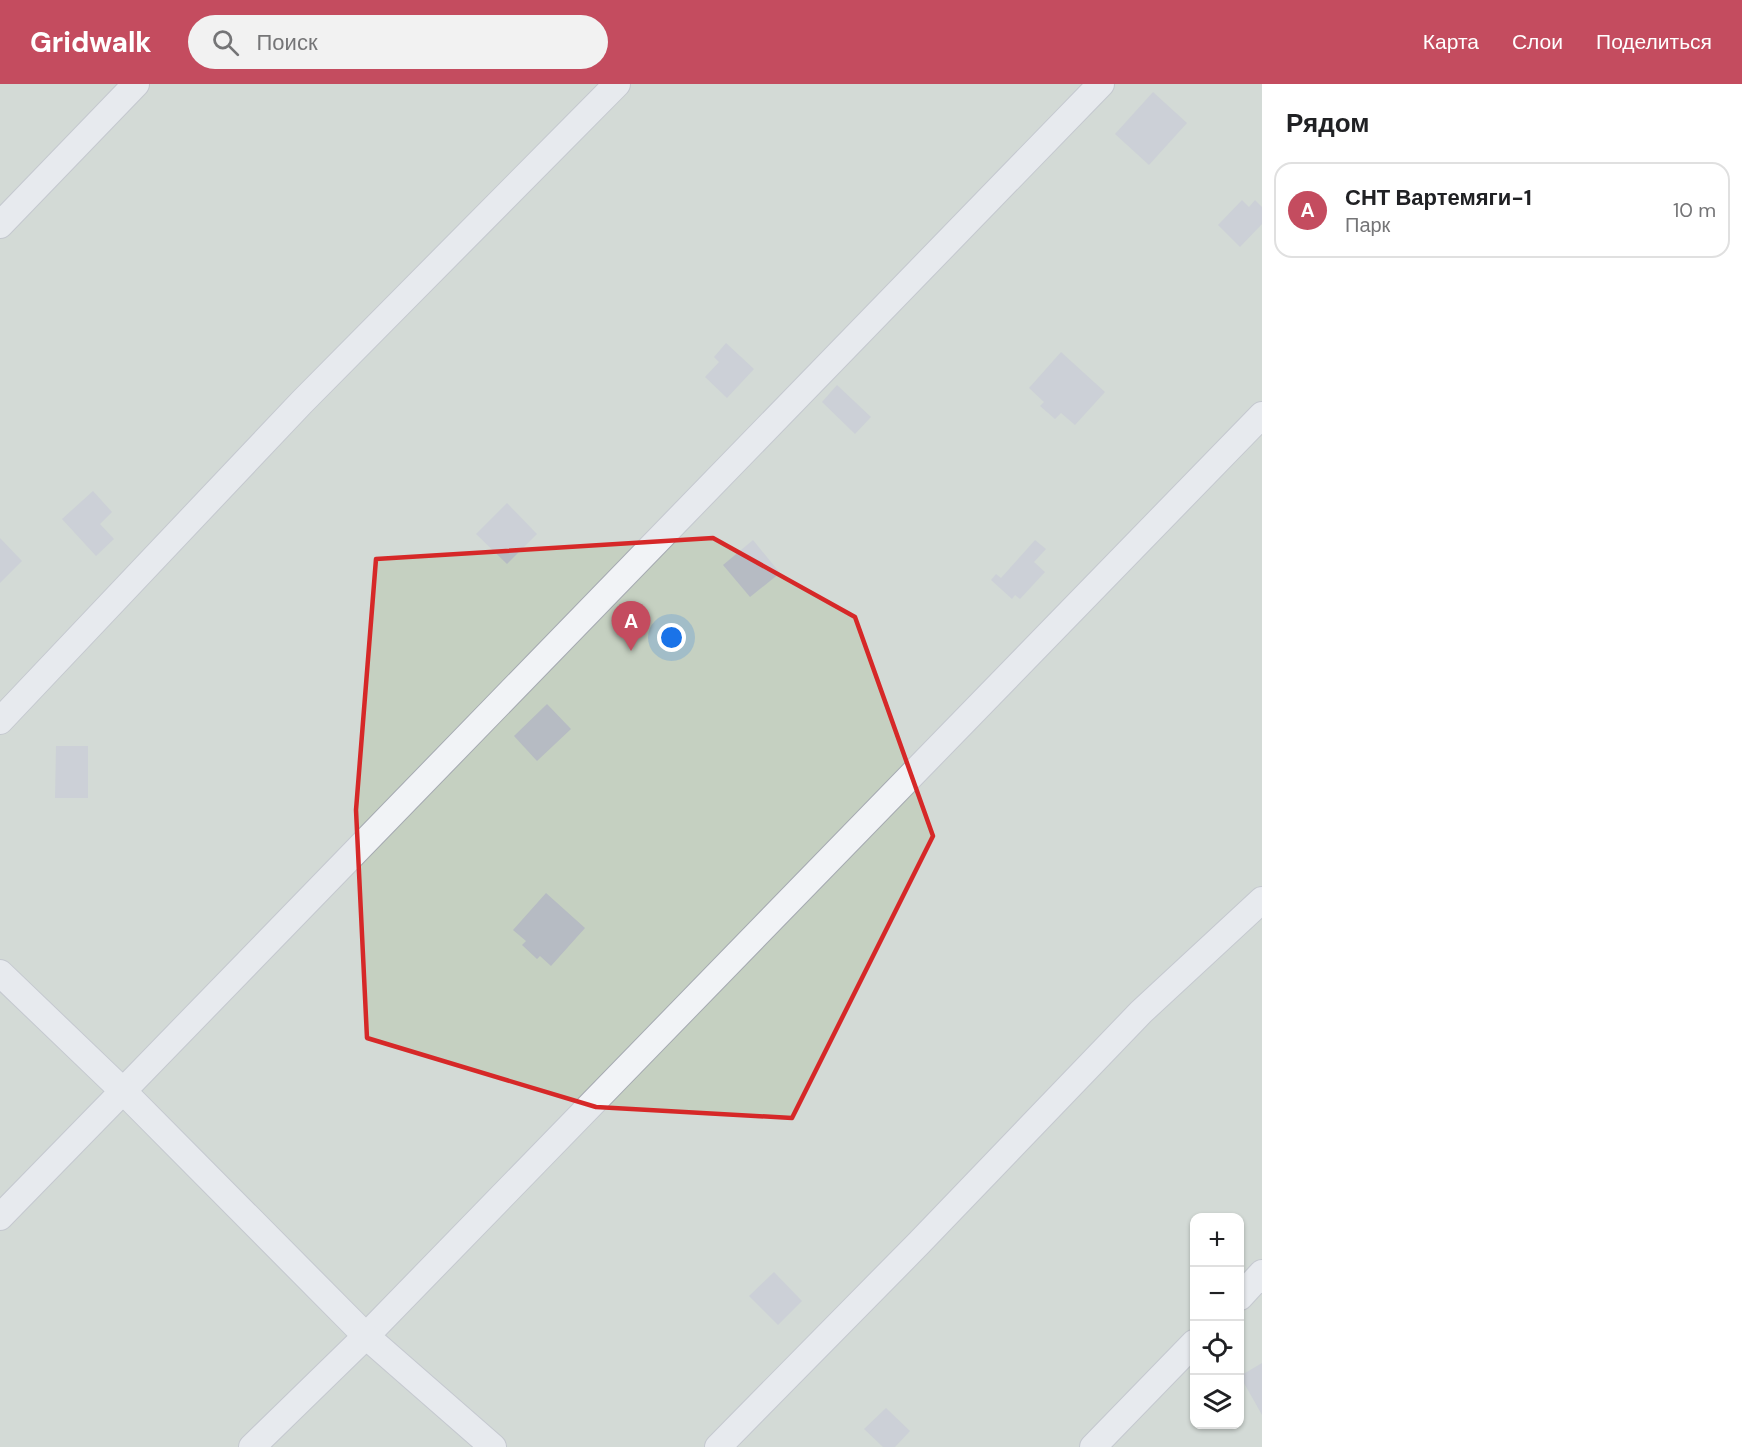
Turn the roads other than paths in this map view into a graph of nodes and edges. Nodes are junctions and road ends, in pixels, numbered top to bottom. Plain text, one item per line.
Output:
1 (136, 84) edge
2 (617, 84) edge
3 (1101, 84) edge
4 (0, 225) edge
5 (1262, 415) edge
6 (0, 721) edge
7 (1262, 900) edge
8 (0, 973) edge
9 (123, 1091) junction
10 (0, 1217) edge
11 (1262, 1273) edge
12 (1244, 1291) edge
13 (366, 1336) junction
14 (1190, 1347) edge
15 (252, 1447) edge
16 (493, 1447) edge
17 (718, 1447) edge
18 (1093, 1447) edge

1 - 4 street
2 - 6 street
3 - 9 street
5 - 13 street
7 - 17 street
8 - 9 street
9 - 10 street
9 - 13 street
11 - 12 street
13 - 15 street
13 - 16 street
14 - 18 street

